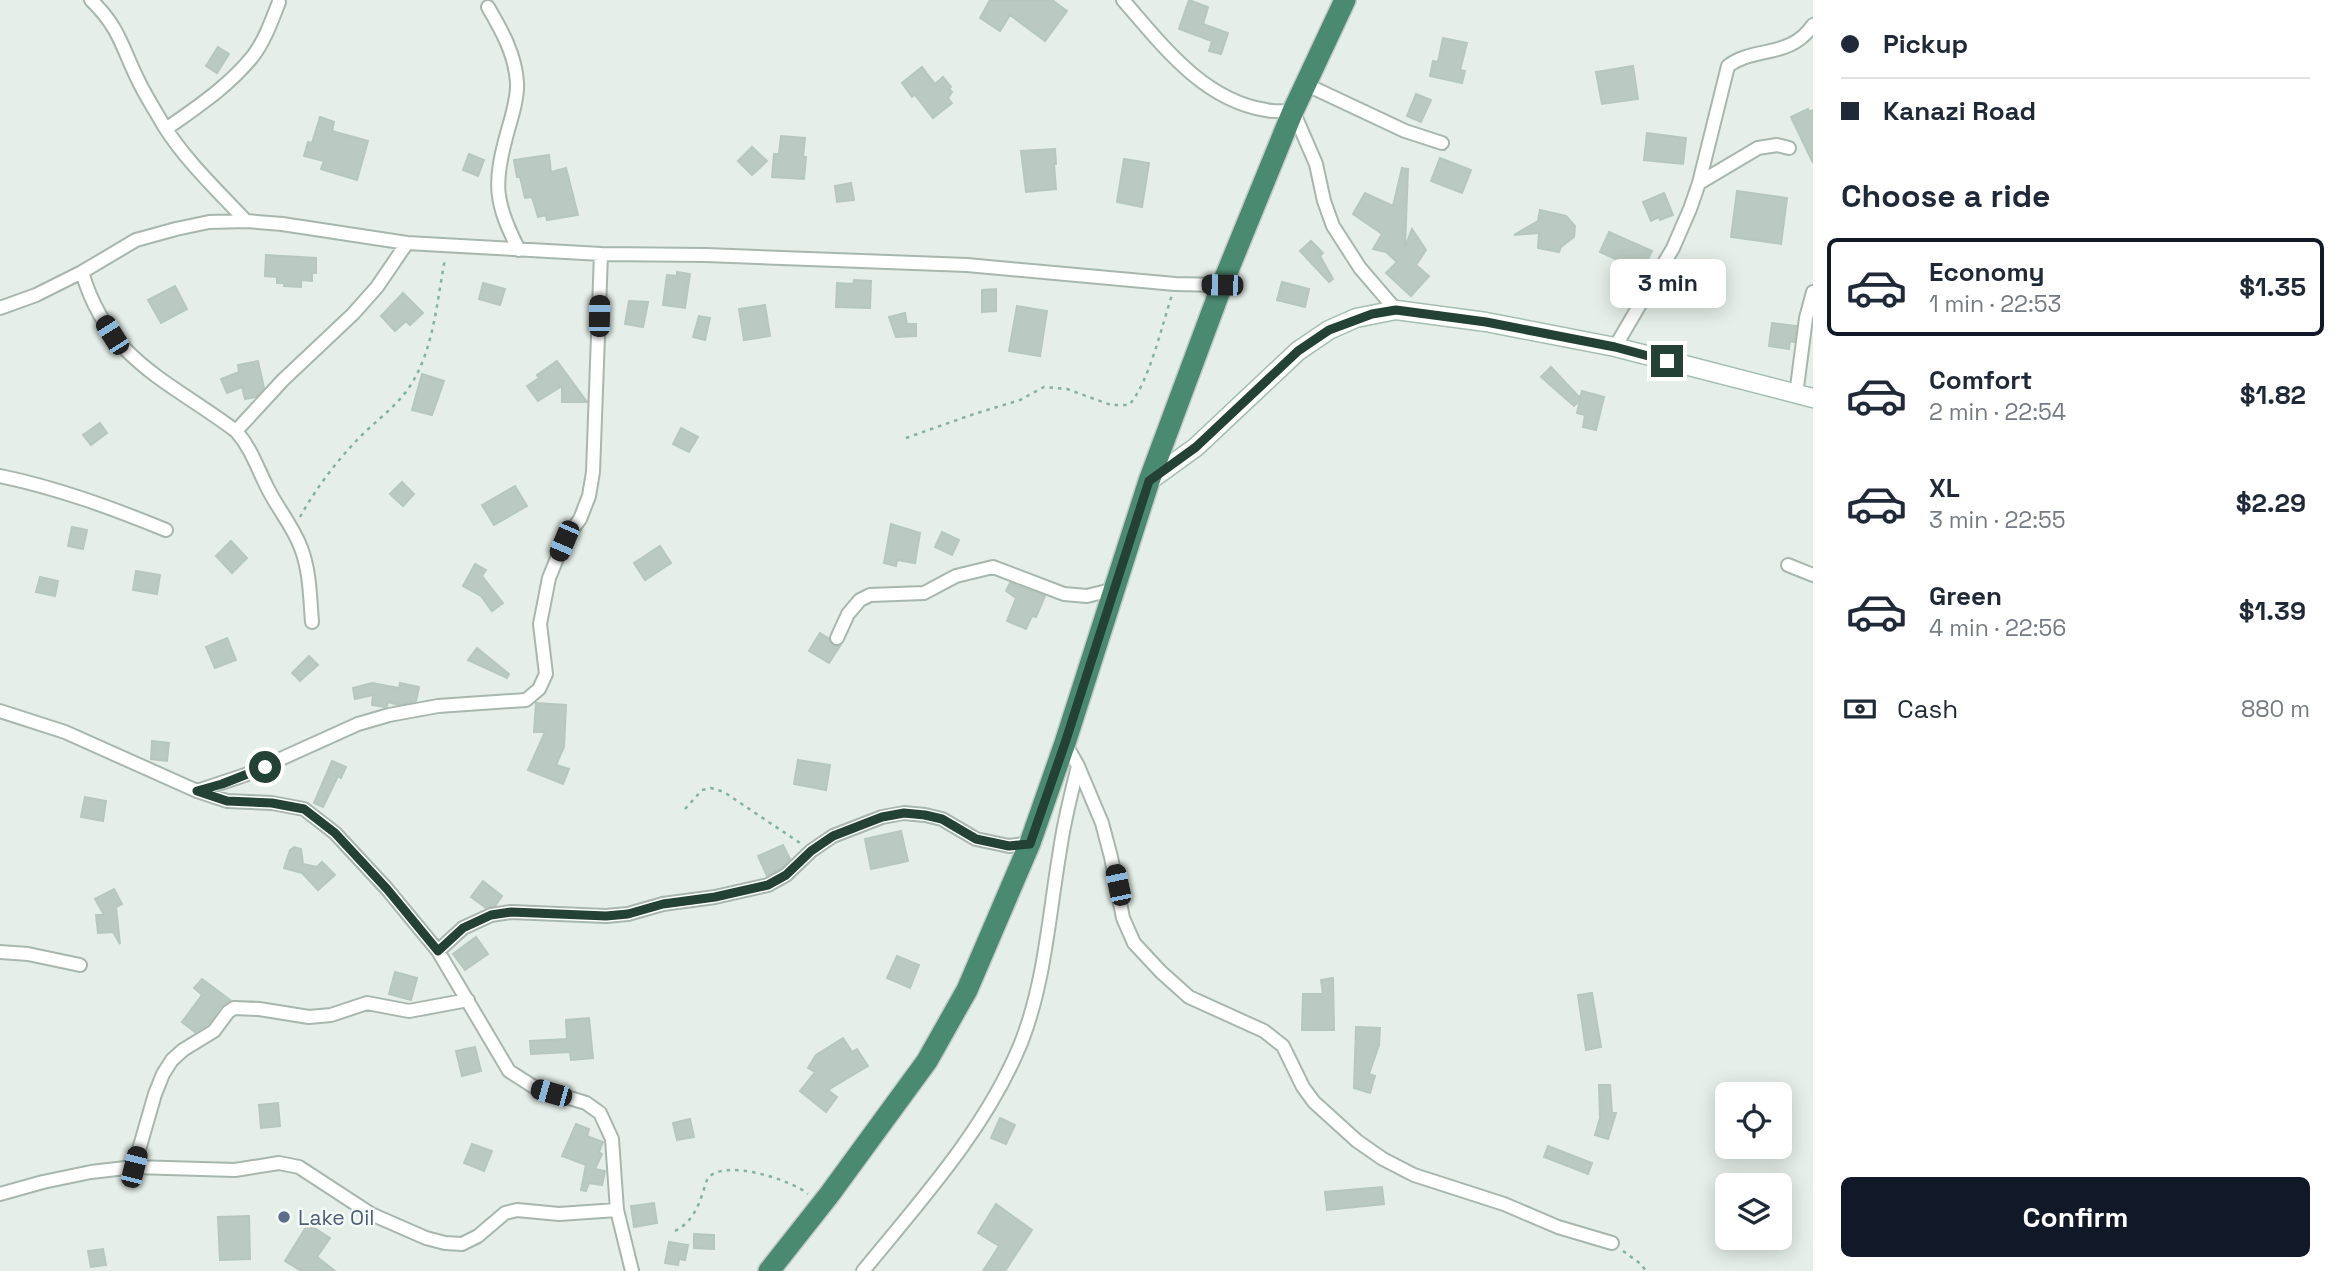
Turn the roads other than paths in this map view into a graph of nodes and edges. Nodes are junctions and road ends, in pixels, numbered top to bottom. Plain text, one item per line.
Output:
1 (91, 0) edge
2 (1124, 0) edge
3 (1345, 0) edge
4 (279, 2) dead end
5 (488, 6) dead end
6 (1813, 25) edge
7 (1305, 84) junction
8 (1293, 111) junction
9 (166, 129) junction
10 (1442, 144) dead end
11 (1789, 148) dead end
12 (1699, 183) junction
13 (246, 221) junction
14 (407, 243) junction
15 (519, 250) junction
16 (601, 254) junction
17 (82, 272) junction
18 (1222, 285) junction
19 (1813, 292) edge
20 (0, 308) edge
21 (1396, 310) junction
22 (1615, 347) junction
23 (1805, 397) edge
24 (236, 431) junction
25 (0, 476) edge
26 (1149, 481) junction
27 (166, 530) dead end
28 (1788, 565) dead end
29 (1813, 575) edge
30 (1115, 589) junction
31 (312, 622) dead end
32 (837, 638) dead end
33 (0, 711) edge
34 (1065, 743) junction
35 (1078, 766) junction
36 (197, 791) junction
37 (1030, 844) junction
38 (0, 951) edge
39 (438, 951) junction
40 (80, 965) dead end
41 (468, 1000) junction
42 (134, 1167) junction
43 (0, 1194) edge
44 (617, 1210) junction
45 (1612, 1243) road end
46 (632, 1271) edge
47 (769, 1271) edge
48 (863, 1271) edge

1 - 9 street
2 - 8 street
3 - 7 highway
4 - 9 street
5 - 15 street
6 - 12 street
7 - 8 highway
7 - 10 street
8 - 18 highway
8 - 21 street
9 - 13 street
11 - 12 street
12 - 22 street
13 - 14 street
13 - 17 street
14 - 15 street
14 - 24 street
15 - 16 street
16 - 18 street
16 - 36 street
17 - 20 street
17 - 24 street
18 - 26 highway
19 - 23 street
21 - 22 main road
21 - 26 main road
22 - 23 main road
24 - 31 street
25 - 27 street
26 - 30 highway
28 - 29 street
30 - 32 street
30 - 34 highway
33 - 36 street
34 - 35 street
34 - 37 highway
35 - 45 street
35 - 48 street
36 - 39 street
37 - 39 street
37 - 47 highway
38 - 40 street
39 - 41 street
41 - 42 street
41 - 44 street
42 - 43 street
42 - 44 street
44 - 46 street

